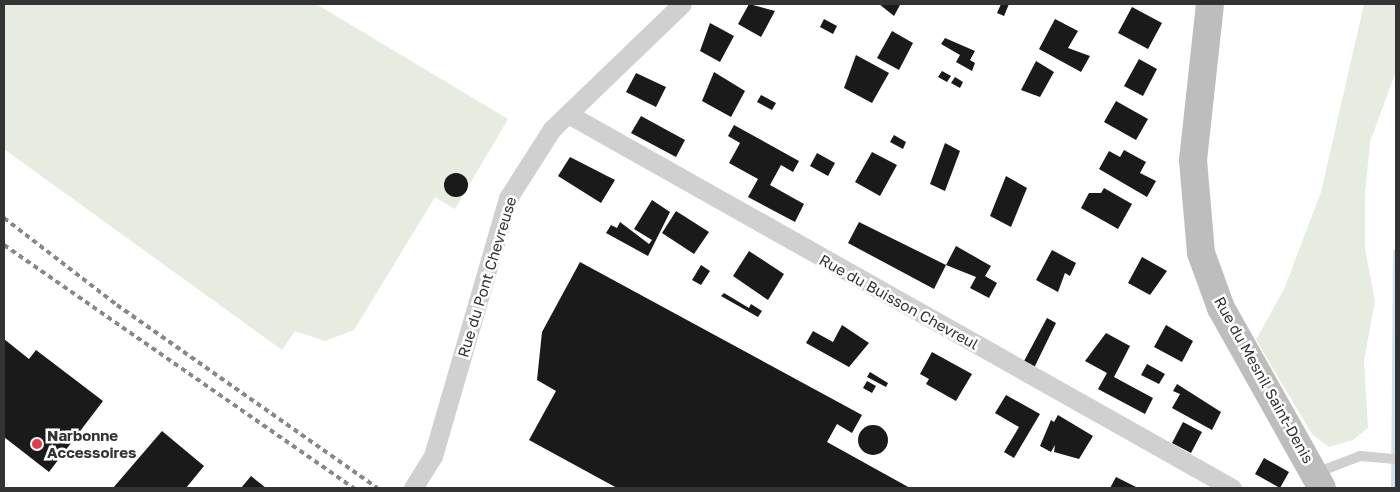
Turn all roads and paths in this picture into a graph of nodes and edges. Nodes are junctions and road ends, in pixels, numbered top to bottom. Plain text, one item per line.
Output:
1 (682, 4) edge
2 (1210, 4) edge
3 (568, 114) junction
4 (1396, 459) edge
5 (1319, 480) edge
6 (413, 488) edge
7 (1232, 488) edge

1 - 3 street, Rue du Pont Chevreuse
2 - 5 street, Rue du Mesnil Saint-Denis
3 - 6 street, Rue du Pont Chevreuse
3 - 7 street, Rue du Buisson Chevreul
4 - 5 lane

